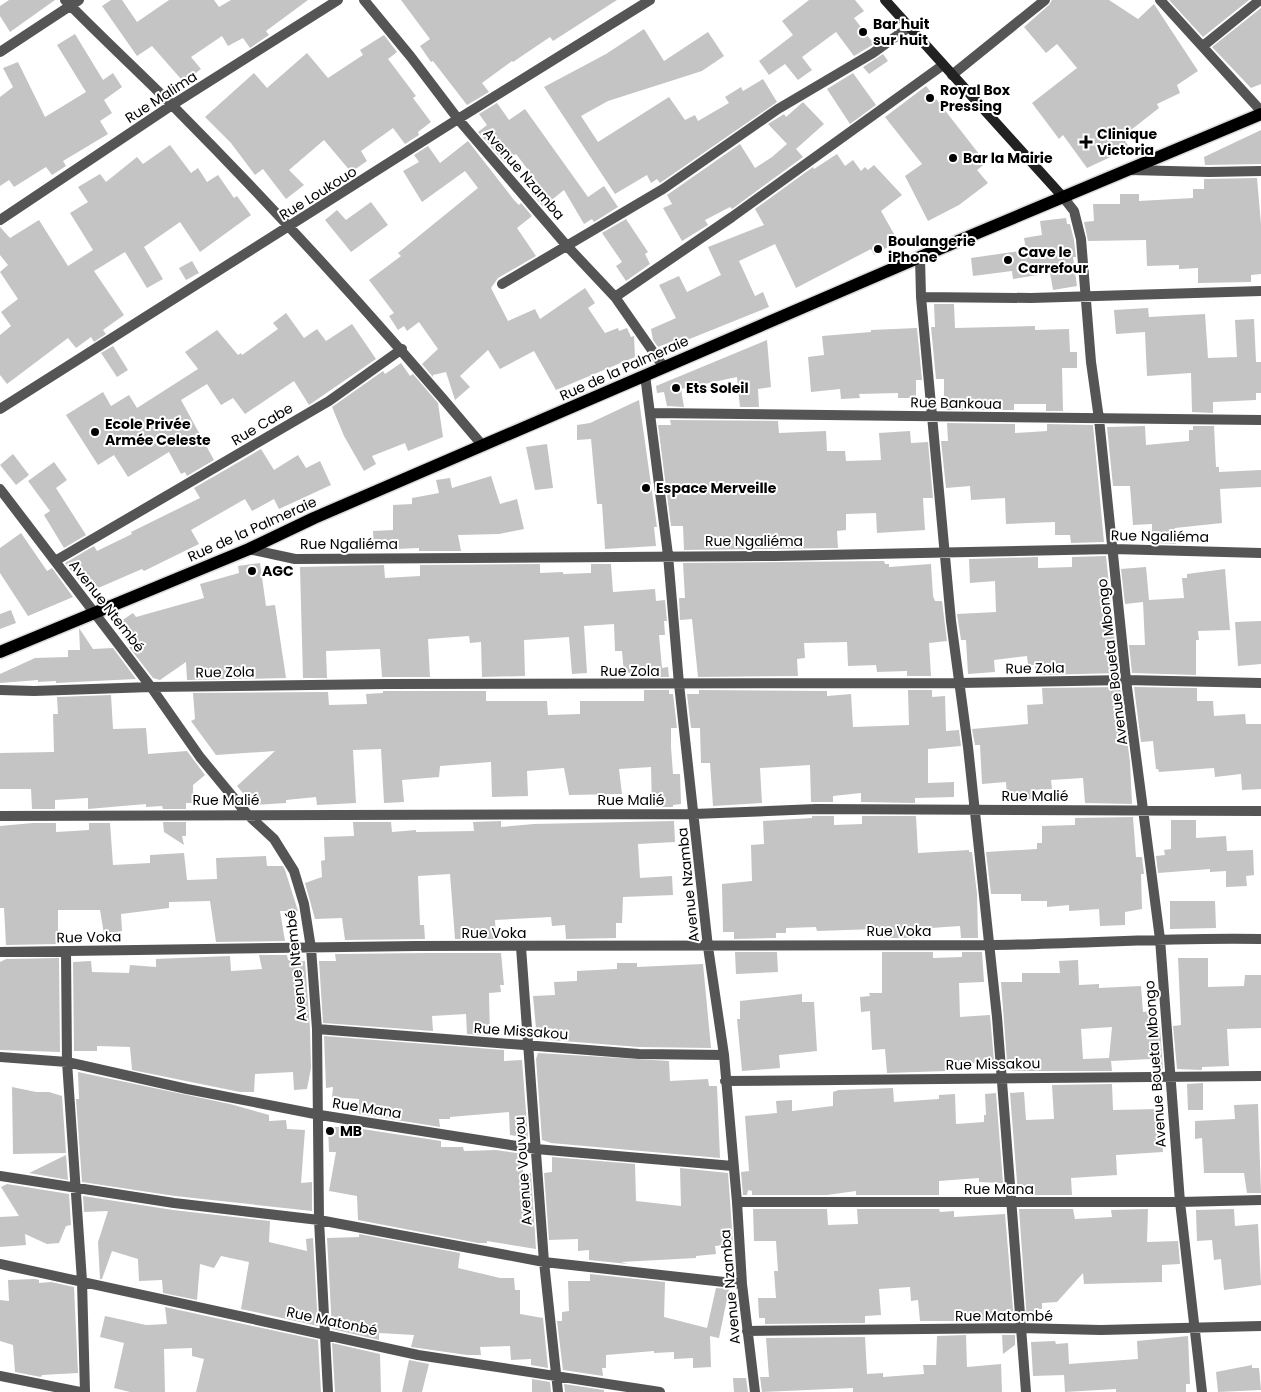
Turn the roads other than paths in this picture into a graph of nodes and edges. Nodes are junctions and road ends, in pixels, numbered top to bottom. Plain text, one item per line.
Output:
1 (338, 0) edge
2 (364, 0) edge
3 (650, 0) edge
4 (884, 0) edge
5 (1045, 0) edge
6 (1160, 0) edge
7 (1260, 0) edge
8 (71, 2) edge
9 (909, 28) junction
10 (1203, 46) junction
11 (0, 52) edge
12 (943, 65) junction
13 (952, 75) junction
14 (172, 105) junction
15 (1261, 113) edge
16 (458, 118) junction
17 (1127, 170) junction
18 (1261, 170) edge
19 (1063, 197) junction
20 (0, 220) edge
21 (290, 227) junction
22 (567, 246) junction
23 (920, 257) junction
24 (502, 284) dead end
25 (1261, 291) edge
26 (921, 296) junction
27 (1085, 296) junction
28 (615, 297) junction
29 (402, 349) junction
30 (662, 366) junction
31 (645, 375) junction
32 (0, 409) edge
33 (650, 413) junction
34 (933, 416) junction
35 (1099, 419) junction
36 (1261, 420) edge
37 (483, 446) junction
38 (0, 489) edge
39 (249, 549) junction
40 (1113, 550) junction
41 (945, 552) junction
42 (1261, 552) edge
43 (668, 555) junction
44 (55, 561) junction
45 (94, 614) junction
46 (0, 652) edge
47 (1126, 680) junction
48 (959, 683) junction
49 (1261, 683) edge
50 (679, 684) junction
51 (151, 687) junction
52 (0, 690) edge
53 (1144, 809) junction
54 (973, 810) junction
55 (1261, 811) edge
56 (246, 814) junction
57 (694, 814) junction
58 (0, 816) edge
59 (1160, 939) junction
60 (1261, 939) edge
61 (988, 945) junction
62 (521, 947) junction
63 (708, 947) junction
64 (310, 948) junction
65 (66, 951) junction
66 (0, 952) edge
67 (317, 1028) junction
68 (527, 1046) junction
69 (724, 1055) junction
70 (0, 1057) edge
71 (67, 1062) junction
72 (1170, 1076) junction
73 (1261, 1076) edge
74 (1001, 1077) junction
75 (725, 1081) junction
76 (320, 1114) junction
77 (536, 1148) junction
78 (733, 1166) junction
79 (0, 1176) edge
80 (76, 1189) junction
81 (1261, 1200) edge
82 (737, 1202) junction
83 (1010, 1202) junction
84 (1180, 1202) junction
85 (319, 1220) junction
86 (544, 1262) junction
87 (0, 1264) edge
88 (82, 1280) junction
89 (742, 1284) junction
90 (1261, 1326) edge
91 (1020, 1328) junction
92 (1196, 1329) junction
93 (747, 1331) junction
94 (324, 1334) junction
95 (557, 1375) junction
96 (0, 1376) edge
97 (80, 1392) edge
98 (86, 1392) edge
99 (328, 1392) edge
100 (558, 1392) edge
101 (660, 1392) edge
102 (755, 1392) edge
103 (1026, 1392) edge
104 (1202, 1392) edge

1 - 14 street, Rue Malima
2 - 16 street, Avenue Nzamba
3 - 16 street, Rue Loukouo
4 - 9 street, Avenue Boueta Mbongo
5 - 13 street
6 - 10 street
7 - 10 street
8 - 11 street
8 - 14 street
9 - 12 street, Avenue Boueta Mbongo
9 - 22 street
10 - 15 street
12 - 13 street, Avenue Boueta Mbongo
12 - 28 street
13 - 19 street, Avenue Boueta Mbongo
14 - 20 street, Rue Malima
14 - 21 street
15 - 17 main road, Rue de la Palmeraie
16 - 21 street, Rue Loukouo
16 - 22 street, Avenue Nzamba
17 - 18 street
17 - 19 main road, Rue de la Palmeraie
19 - 23 main road, Rue de la Palmeraie
19 - 27 street, Avenue Boueta Mbongo
21 - 29 street
21 - 32 street, Rue Loukouo
22 - 24 street
22 - 28 street, Avenue Nzamba
23 - 26 street
23 - 30 main road, Rue de la Palmeraie
25 - 27 street
26 - 27 street
26 - 34 street
27 - 35 street, Avenue Boueta Mbongo
28 - 30 street, Avenue Nzamba
29 - 37 street
29 - 44 street, Rue Cabe
30 - 31 main road, Rue de la Palmeraie
31 - 33 street, Avenue Nzamba
31 - 37 main road, Rue de la Palmeraie
33 - 34 street, Rue Bankoua
33 - 43 street, Avenue Nzamba
34 - 35 street, Rue Bankoua
34 - 41 street
35 - 36 street, Rue Bankoua
35 - 40 street, Avenue Boueta Mbongo
37 - 39 main road, Rue de la Palmeraie
38 - 44 street, Avenue Ntembé
39 - 43 street, Rue Ngaliéma
39 - 45 main road, Rue de la Palmeraie
40 - 41 street, Rue Ngaliéma
40 - 42 street, Rue Ngaliéma
40 - 47 street, Avenue Boueta Mbongo
41 - 43 street, Rue Ngaliéma
41 - 48 street
43 - 50 street, Avenue Nzamba
44 - 45 street, Avenue Ntembé
45 - 46 main road, Rue de la Palmeraie
45 - 51 street, Avenue Ntembé
47 - 48 street, Rue Zola
47 - 49 street, Rue Zola
47 - 53 street, Avenue Boueta Mbongo
48 - 50 street, Rue Zola
48 - 54 street
50 - 51 street, Rue Zola
50 - 57 street, Avenue Nzamba
51 - 52 street, Rue Zola
51 - 56 street, Avenue Ntembé
53 - 54 street, Rue Malié
53 - 55 street, Rue Malié
53 - 59 street, Avenue Boueta Mbongo
54 - 57 street, Rue Malié
54 - 61 street
56 - 57 street, Rue Malié
56 - 58 street, Rue Malié
56 - 64 street, Avenue Ntembé
57 - 63 street, Avenue Nzamba
59 - 60 street, Rue Voka
59 - 61 street, Rue Voka
59 - 72 street, Avenue Boueta Mbongo
61 - 63 street, Rue Voka
61 - 74 street
62 - 63 street, Rue Voka
62 - 64 street, Rue Voka
62 - 68 street, Avenue Vouvou
63 - 69 street, Avenue Nzamba
64 - 65 street, Rue Voka
64 - 67 street, Avenue Ntembé
65 - 66 street, Rue Voka
65 - 71 street
67 - 68 street, Rue Missakou
67 - 76 street, Avenue Ntembé
68 - 69 street, Rue Missakou
68 - 77 street, Avenue Vouvou
69 - 75 street, Avenue Nzamba
70 - 71 street, Rue Mana
71 - 76 street, Rue Mana
71 - 80 street
72 - 73 street, Rue Missakou
72 - 74 street, Rue Missakou
72 - 84 street, Avenue Boueta Mbongo
74 - 75 street, Rue Missakou
74 - 83 street
75 - 78 street, Avenue Nzamba
76 - 77 street, Rue Mana
76 - 85 street, Avenue Ntembé
77 - 78 street, Rue Mana
77 - 86 street, Avenue Vouvou
78 - 82 street, Avenue Nzamba
79 - 80 street
80 - 85 street
80 - 88 street
81 - 84 street, Rue Mana
82 - 83 street, Rue Mana
82 - 89 street, Avenue Nzamba
83 - 84 street, Rue Mana
83 - 91 street
84 - 92 street, Avenue Boueta Mbongo
85 - 86 street
85 - 94 street, Avenue Ntembé
86 - 89 street
86 - 95 street, Avenue Vouvou
87 - 88 street, Rue Matonbé
88 - 94 street, Rue Matonbé
88 - 98 street
89 - 93 street, Avenue Nzamba
90 - 92 street, Rue Matombé
91 - 92 street, Rue Matombé
91 - 93 street, Rue Matombé
91 - 103 street
92 - 104 street, Avenue Boueta Mbongo
93 - 102 street, Avenue Nzamba
94 - 95 street, Rue Matonbé
94 - 99 street, Avenue Ntembé
95 - 100 street, Avenue Vouvou
95 - 101 street, Rue Matonbé
96 - 97 street

